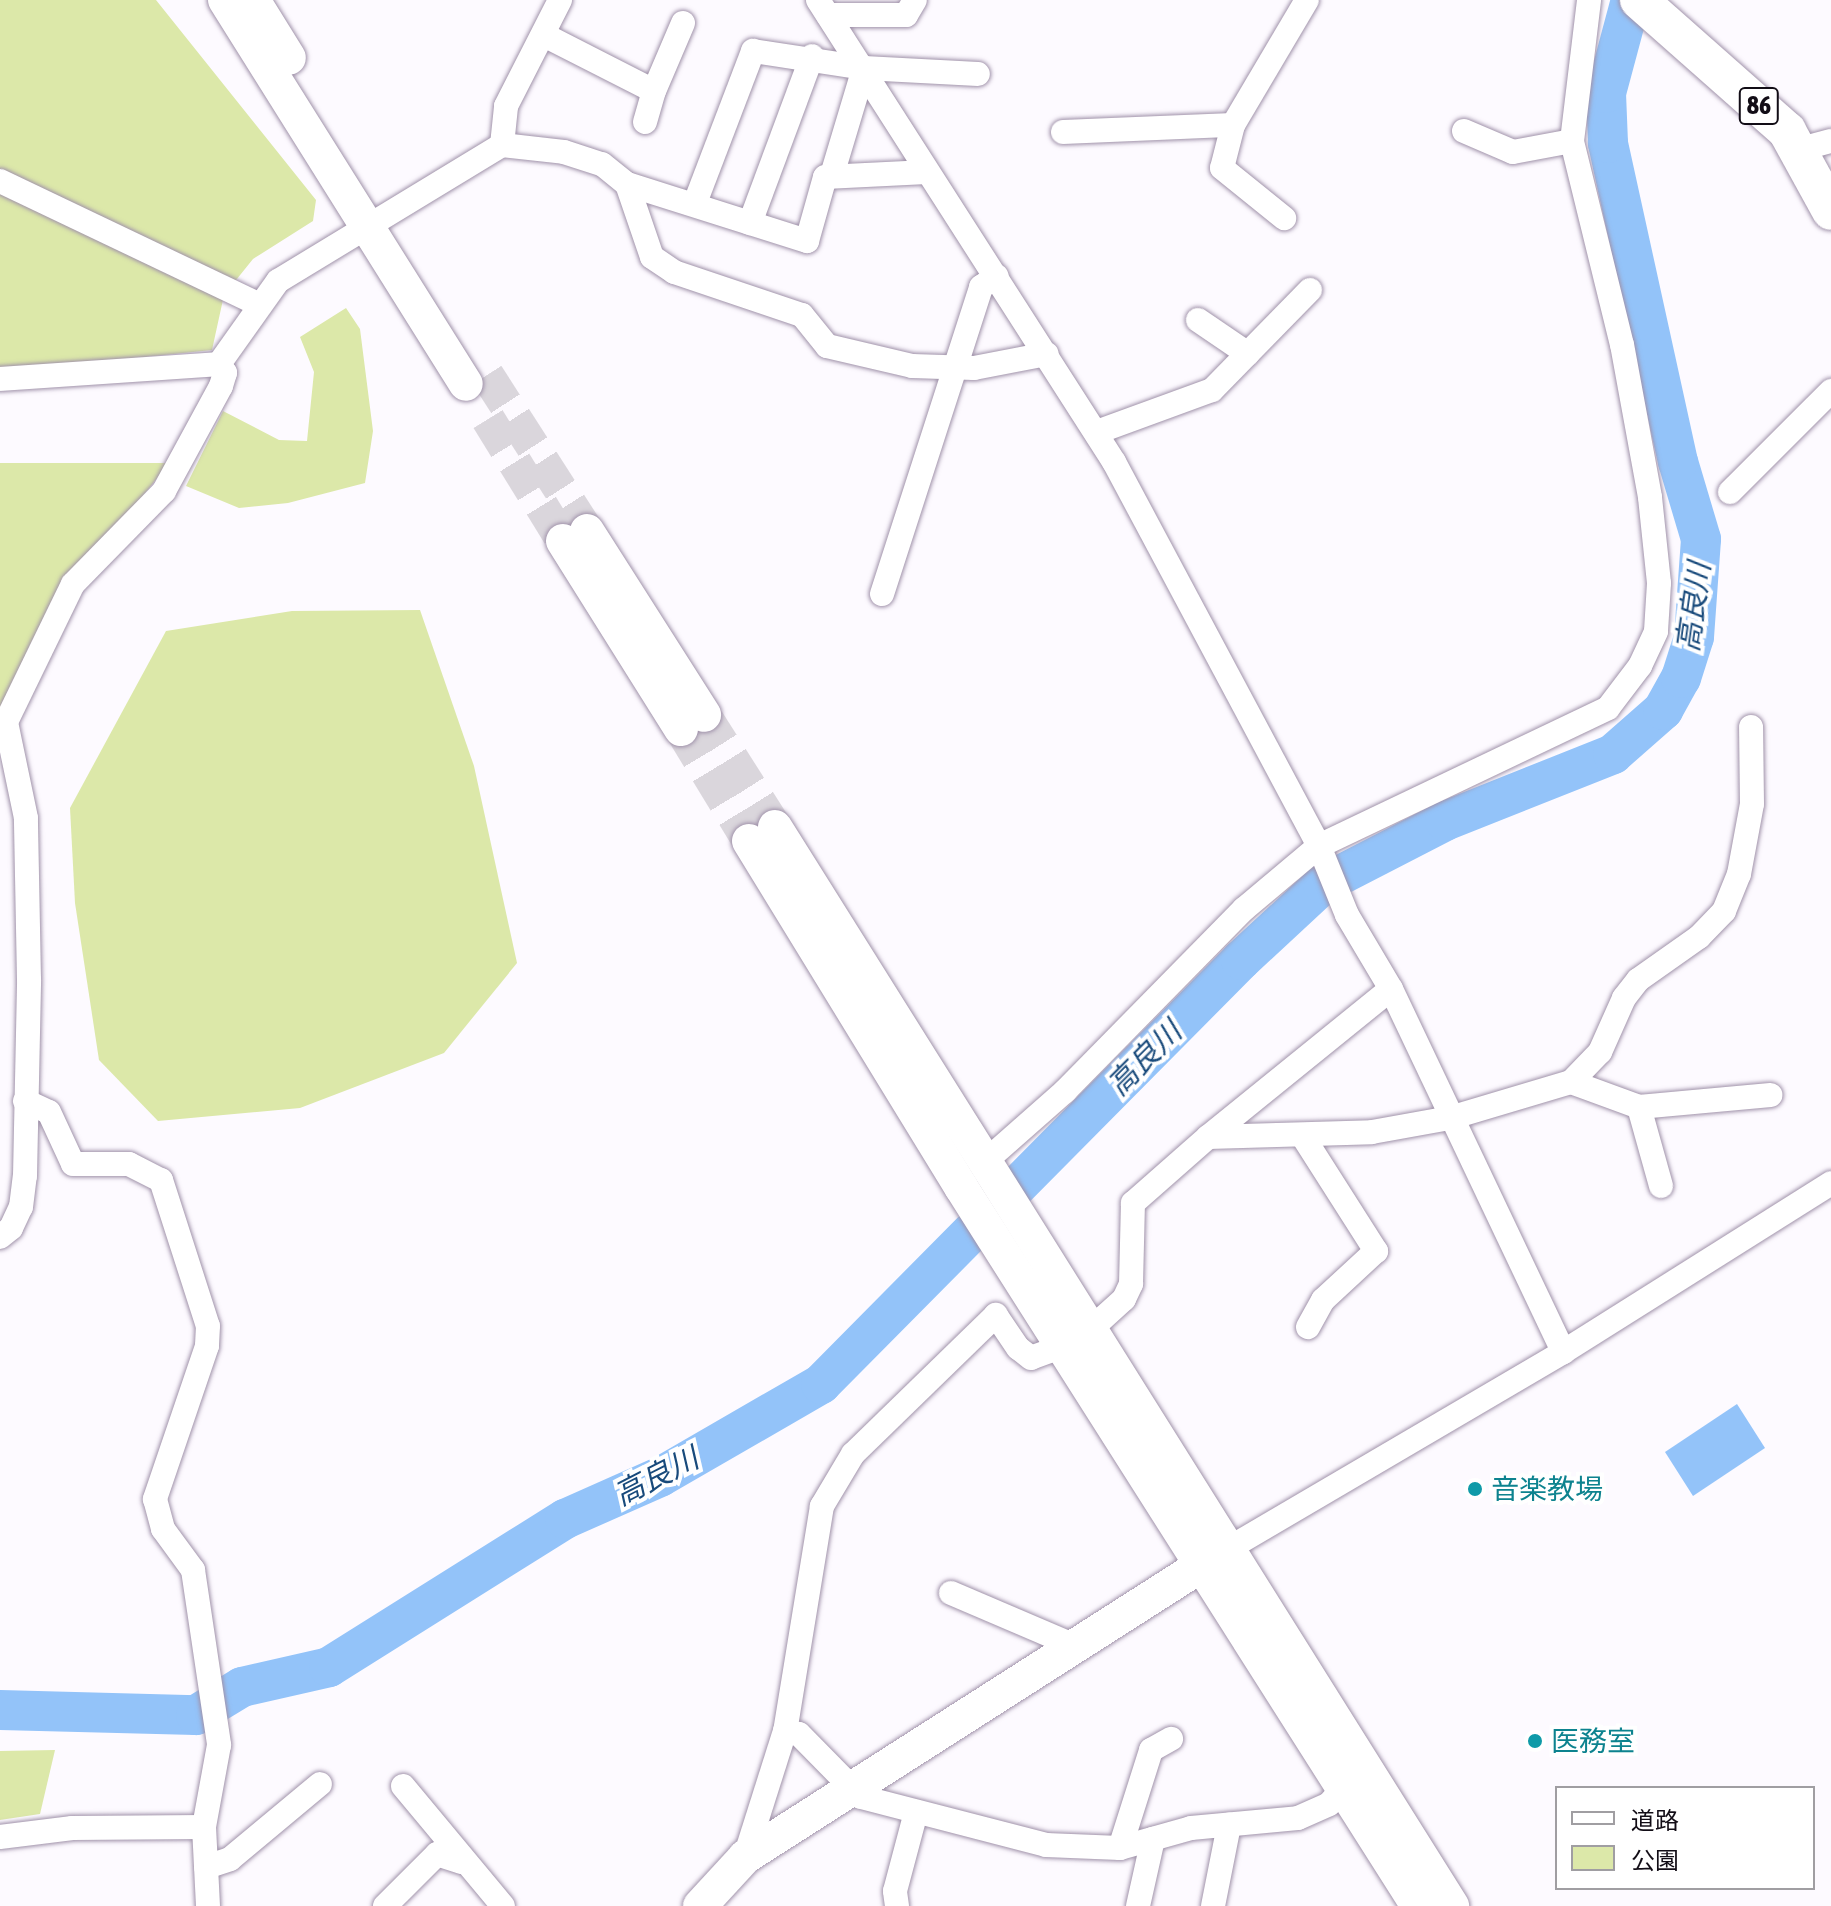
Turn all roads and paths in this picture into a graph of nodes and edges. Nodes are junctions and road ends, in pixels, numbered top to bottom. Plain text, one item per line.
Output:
1 (225, 0) edge
2 (253, 0) edge
3 (560, 0) edge
4 (915, 0) edge
5 (1307, 0) edge
6 (1589, 0) edge
7 (823, 7) edge
8 (1648, 7) edge
9 (683, 23) dead end
10 (544, 35) junction
11 (812, 56) junction
12 (864, 68) junction
13 (978, 74) dead end
14 (654, 91) junction
15 (645, 122) dead end
16 (1233, 125) junction
17 (1464, 131) dead end
18 (1063, 132) dead end
19 (1572, 141) junction
20 (502, 145) junction
21 (1814, 145) edge
22 (927, 172) junction
23 (832, 175) junction
24 (0, 181) edge
25 (627, 184) junction
26 (695, 203) junction
27 (1831, 211) edge
28 (1284, 218) dead end
29 (377, 222) junction
30 (750, 223) junction
31 (997, 276) junction
32 (1310, 290) dead end
33 (258, 304) junction
34 (1198, 320) dead end
35 (1047, 354) junction
36 (1248, 354) junction
37 (219, 364) junction
38 (953, 367) junction
39 (0, 379) edge
40 (477, 379) tunnel mouth
41 (1831, 391) edge
42 (1097, 432) junction
43 (1730, 492) dead end
44 (575, 536) tunnel mouth
45 (882, 594) dead end
46 (693, 722) tunnel mouth
47 (1751, 727) dead end
48 (1319, 846) junction
49 (1391, 989) junction
50 (1571, 1082) junction
51 (1770, 1095) dead end
52 (25, 1101) junction
53 (1639, 1107) junction
54 (1450, 1118) junction
55 (1302, 1135) junction
56 (1208, 1137) junction
57 (988, 1159) junction
58 (1831, 1183) edge
59 (1661, 1186) dead end
60 (0, 1237) edge
61 (1308, 1327) dead end
62 (1079, 1337) junction
63 (1563, 1352) junction
64 (1215, 1556) junction
65 (951, 1593) dead end
66 (1075, 1646) junction
67 (785, 1731) junction
68 (1171, 1739) dead end
69 (320, 1784) dead end
70 (403, 1786) dead end
71 (854, 1788) junction
72 (1342, 1789) junction
73 (916, 1812) junction
74 (1229, 1825) junction
75 (204, 1827) junction
76 (0, 1837) edge
77 (1153, 1839) junction
78 (1120, 1848) junction
79 (745, 1857) junction
80 (462, 1862) junction
81 (206, 1867) junction
82 (708, 1904) edge
83 (208, 1906) edge
84 (385, 1906) edge
85 (503, 1906) edge
86 (897, 1906) edge
87 (1138, 1906) edge
88 (1213, 1906) edge
89 (1418, 1906) edge
90 (1452, 1906) edge

1 - 29 street
2 - 29 street
3 - 10 street
4 - 7 street
5 - 16 street
6 - 19 street
7 - 12 street
8 - 21 main road, 86
9 - 14 street
10 - 14 street
10 - 20 street
11 - 12 street
11 - 26 street
11 - 30 street
12 - 13 street
12 - 22 street
12 - 23 street
14 - 15 street
16 - 18 street
16 - 28 street
17 - 19 street
19 - 48 street
20 - 25 street
20 - 29 street
21 - 27 main road, 86
22 - 23 street
22 - 31 street
23 - 30 street
24 - 33 street
25 - 26 street
25 - 38 street
26 - 30 street
29 - 33 street
29 - 40 street
31 - 35 street
31 - 38 street
32 - 36 street
33 - 37 street
34 - 36 street
35 - 38 street
35 - 42 street
36 - 42 street
37 - 39 street
37 - 52 street
38 - 45 street
41 - 43 street
42 - 48 street
44 - 46 street
47 - 50 street
48 - 49 street
48 - 57 street
49 - 54 street
49 - 56 street
50 - 53 street
50 - 54 street
51 - 53 street
52 - 60 street
52 - 75 street
53 - 59 street
54 - 55 street
54 - 63 street
55 - 56 street
55 - 61 street
56 - 62 street
57 - 62 street
57 - 62 street
58 - 63 street
62 - 64 street
62 - 67 street
63 - 64 street
64 - 66 street
64 - 72 street
64 - 90 street
65 - 66 street
66 - 71 street
67 - 71 street
67 - 79 street
68 - 78 street
69 - 81 street
70 - 80 street
71 - 73 street
71 - 79 street
72 - 74 street
72 - 89 street
73 - 78 street
73 - 86 street
74 - 77 street
74 - 88 street
75 - 76 street
75 - 81 street
77 - 78 street
77 - 87 street
79 - 82 street
80 - 84 street
80 - 85 street
81 - 83 street

